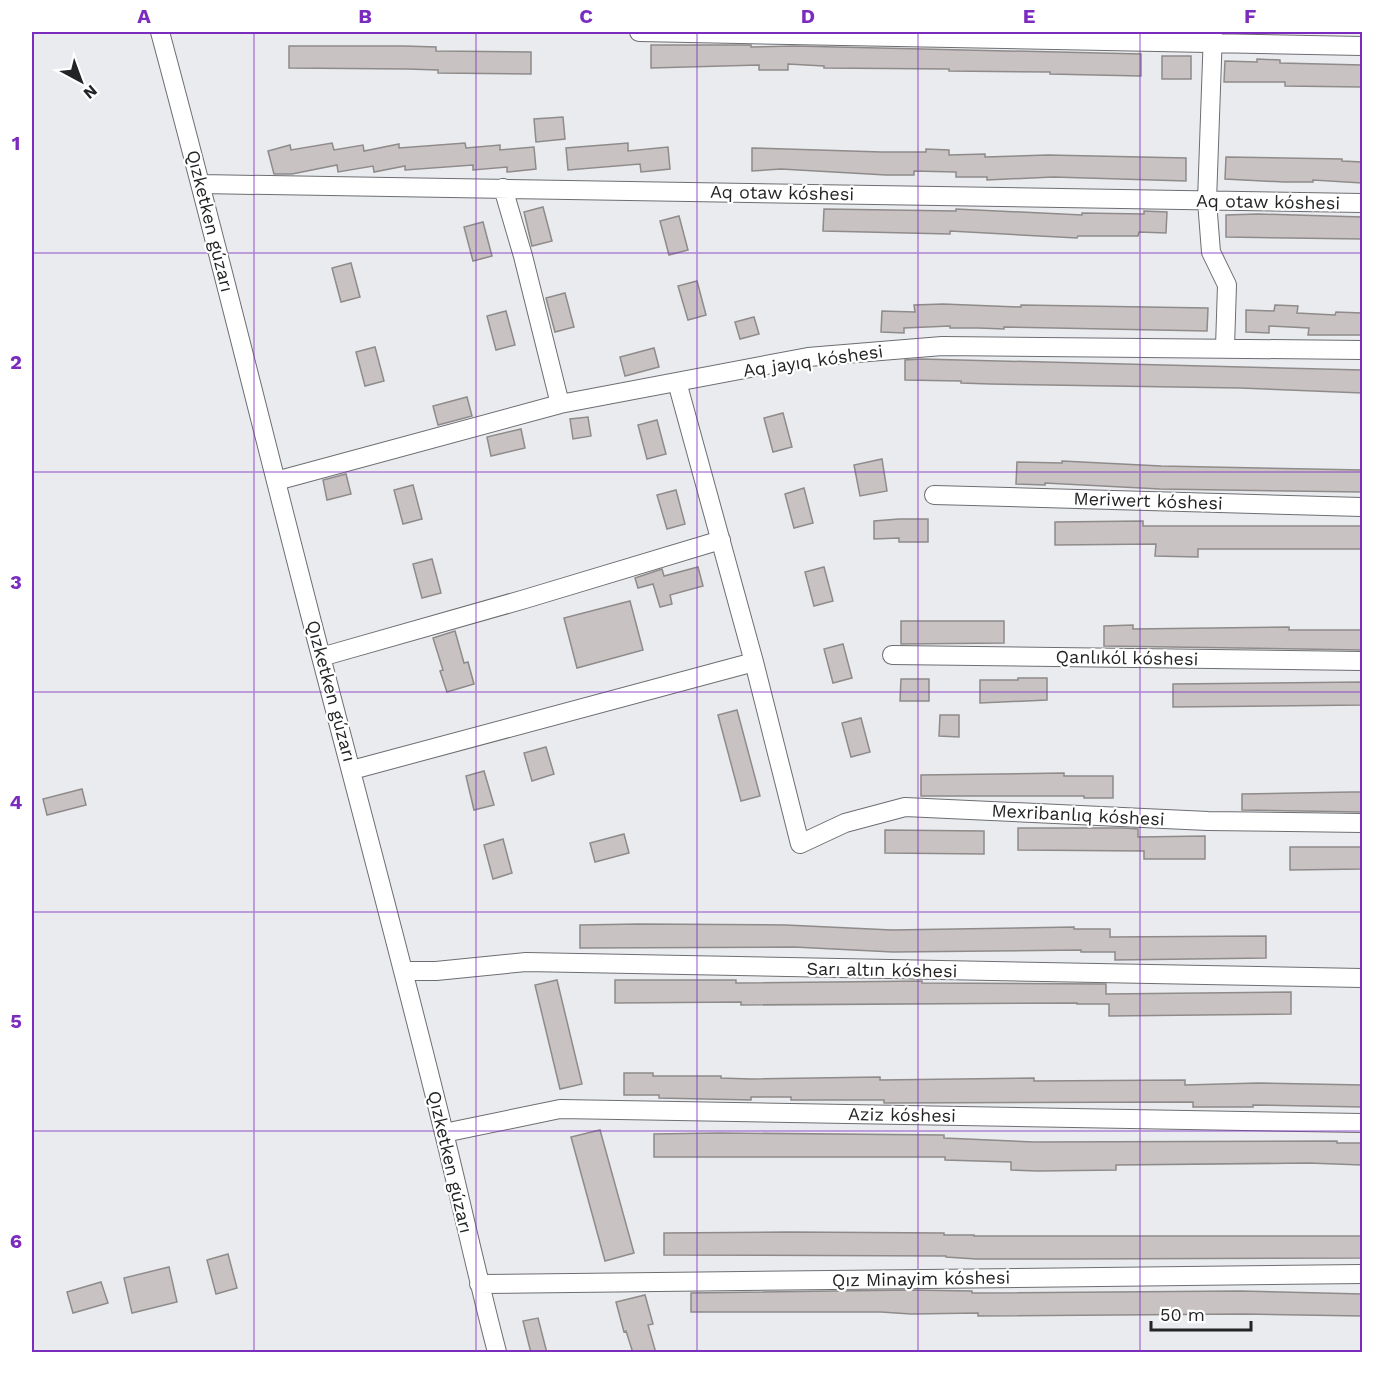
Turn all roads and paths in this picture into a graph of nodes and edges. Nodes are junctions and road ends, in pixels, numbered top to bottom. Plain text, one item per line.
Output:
1 (160, 32) edge
2 (639, 32) edge
3 (1214, 37) edge
4 (1362, 46) edge
5 (201, 184) junction
6 (503, 188) junction
7 (1207, 201) junction
8 (1362, 203) edge
9 (1225, 347) junction
10 (1362, 350) edge
11 (677, 382) junction
12 (560, 404) junction
13 (276, 481) junction
14 (934, 495) dead end
15 (1362, 507) edge
16 (721, 540) junction
17 (892, 655) dead end
18 (321, 657) junction
19 (1362, 661) edge
20 (754, 662) junction
21 (352, 770) junction
22 (1362, 823) edge
23 (403, 971) junction
24 (1362, 978) edge
25 (1362, 1123) edge
26 (444, 1133) junction
27 (1362, 1274) edge
28 (479, 1284) junction
29 (497, 1353) edge

1 - 5 street, Qızketken gúzarı
2 - 3 street
3 - 4 street
3 - 7 street
5 - 6 street, Aq otaw kóshesi
5 - 13 street, Qızketken gúzarı
6 - 7 street, Aq otaw kóshesi
6 - 12 street
7 - 8 street, Aq otaw kóshesi
7 - 9 street
9 - 10 street, Aq jayıq kóshesi
9 - 11 street, Aq jayıq kóshesi
11 - 12 street, Aq jayıq kóshesi
11 - 16 street
12 - 13 street, Aq jayıq kóshesi
13 - 18 street, Qızketken gúzarı
14 - 15 street, Meriwert kóshesi
16 - 18 street
16 - 20 street
17 - 19 street, Qanlıkól kóshesi
18 - 21 street, Qızketken gúzarı
20 - 21 street
20 - 22 street, Mexribanlıq kóshesi
21 - 23 street, Qızketken gúzarı
23 - 24 street, Sarı altın kóshesi
23 - 26 street, Qızketken gúzarı
25 - 26 street, Aziz kóshesi
26 - 28 street, Qızketken gúzarı
27 - 28 street, Qız Minayim kóshesi
28 - 29 street, Qızketken gúzarı

